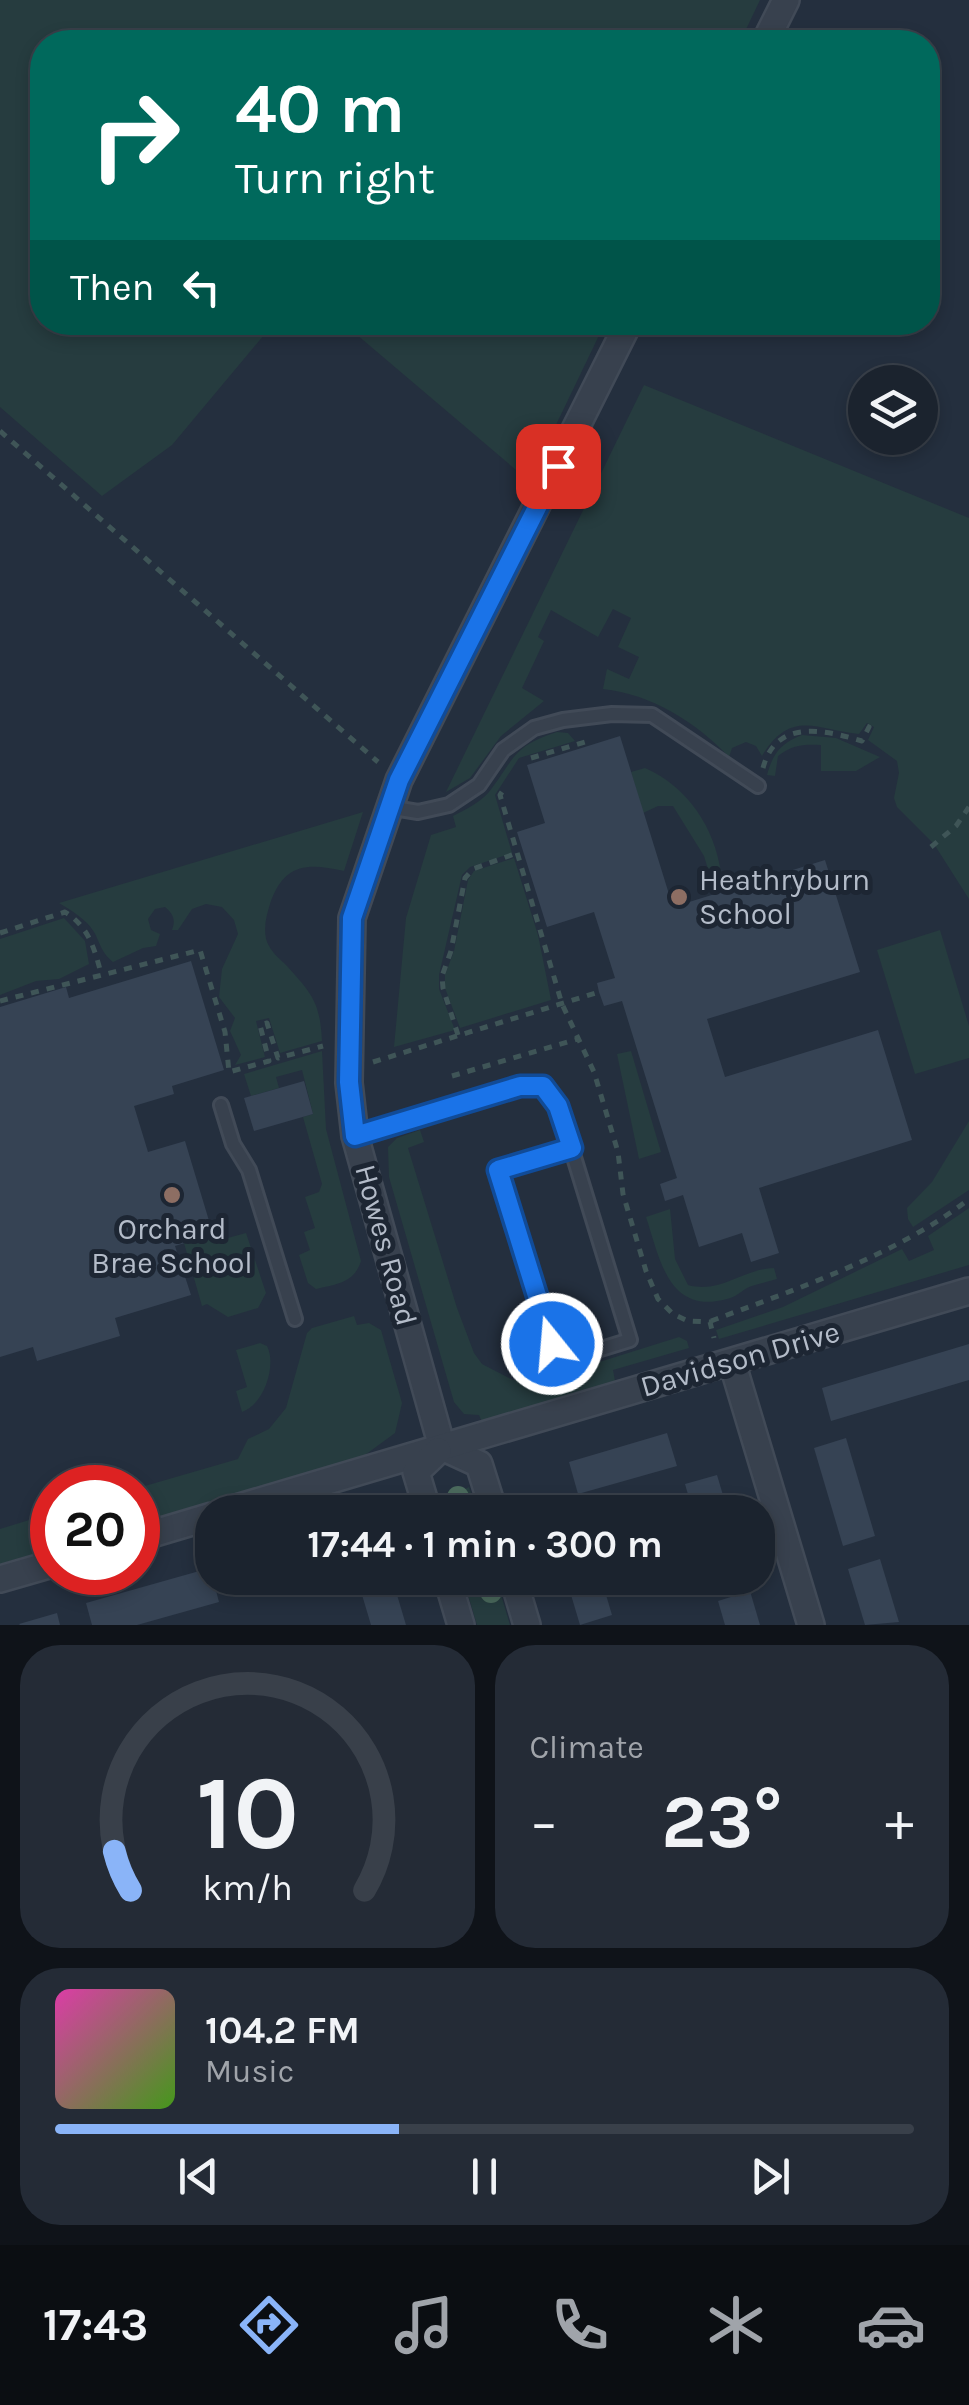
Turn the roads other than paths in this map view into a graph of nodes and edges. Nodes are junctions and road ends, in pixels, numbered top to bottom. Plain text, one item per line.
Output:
1 (786, 0) edge
2 (772, 30) edge
3 (622, 335) edge
4 (758, 786) road end
5 (388, 807) junction
6 (221, 1105) dead end
7 (355, 1136) junction
8 (572, 1148) junction
9 (969, 1291) edge
10 (295, 1320) dead end
11 (727, 1363) junction
12 (442, 1447) junction
13 (280, 1495) edge
14 (423, 1495) edge
15 (489, 1495) edge
16 (195, 1521) edge
17 (160, 1531) edge
18 (30, 1571) edge
19 (0, 1580) edge
20 (452, 1595) edge
21 (518, 1595) edge
22 (461, 1625) edge
23 (527, 1625) edge
24 (811, 1625) edge

1 - 2 street
3 - 5 street, Howes Road
4 - 5 lane
5 - 7 street, Howes Road
6 - 10 lane
7 - 8 lane
7 - 12 street, Howes Road
8 - 8 lane
9 - 11 street, Davidson Drive
11 - 12 street, Davidson Drive
11 - 24 street
12 - 13 street, Davidson Drive
12 - 14 street
12 - 15 street
16 - 17 street
18 - 19 street
20 - 22 street
21 - 23 street

